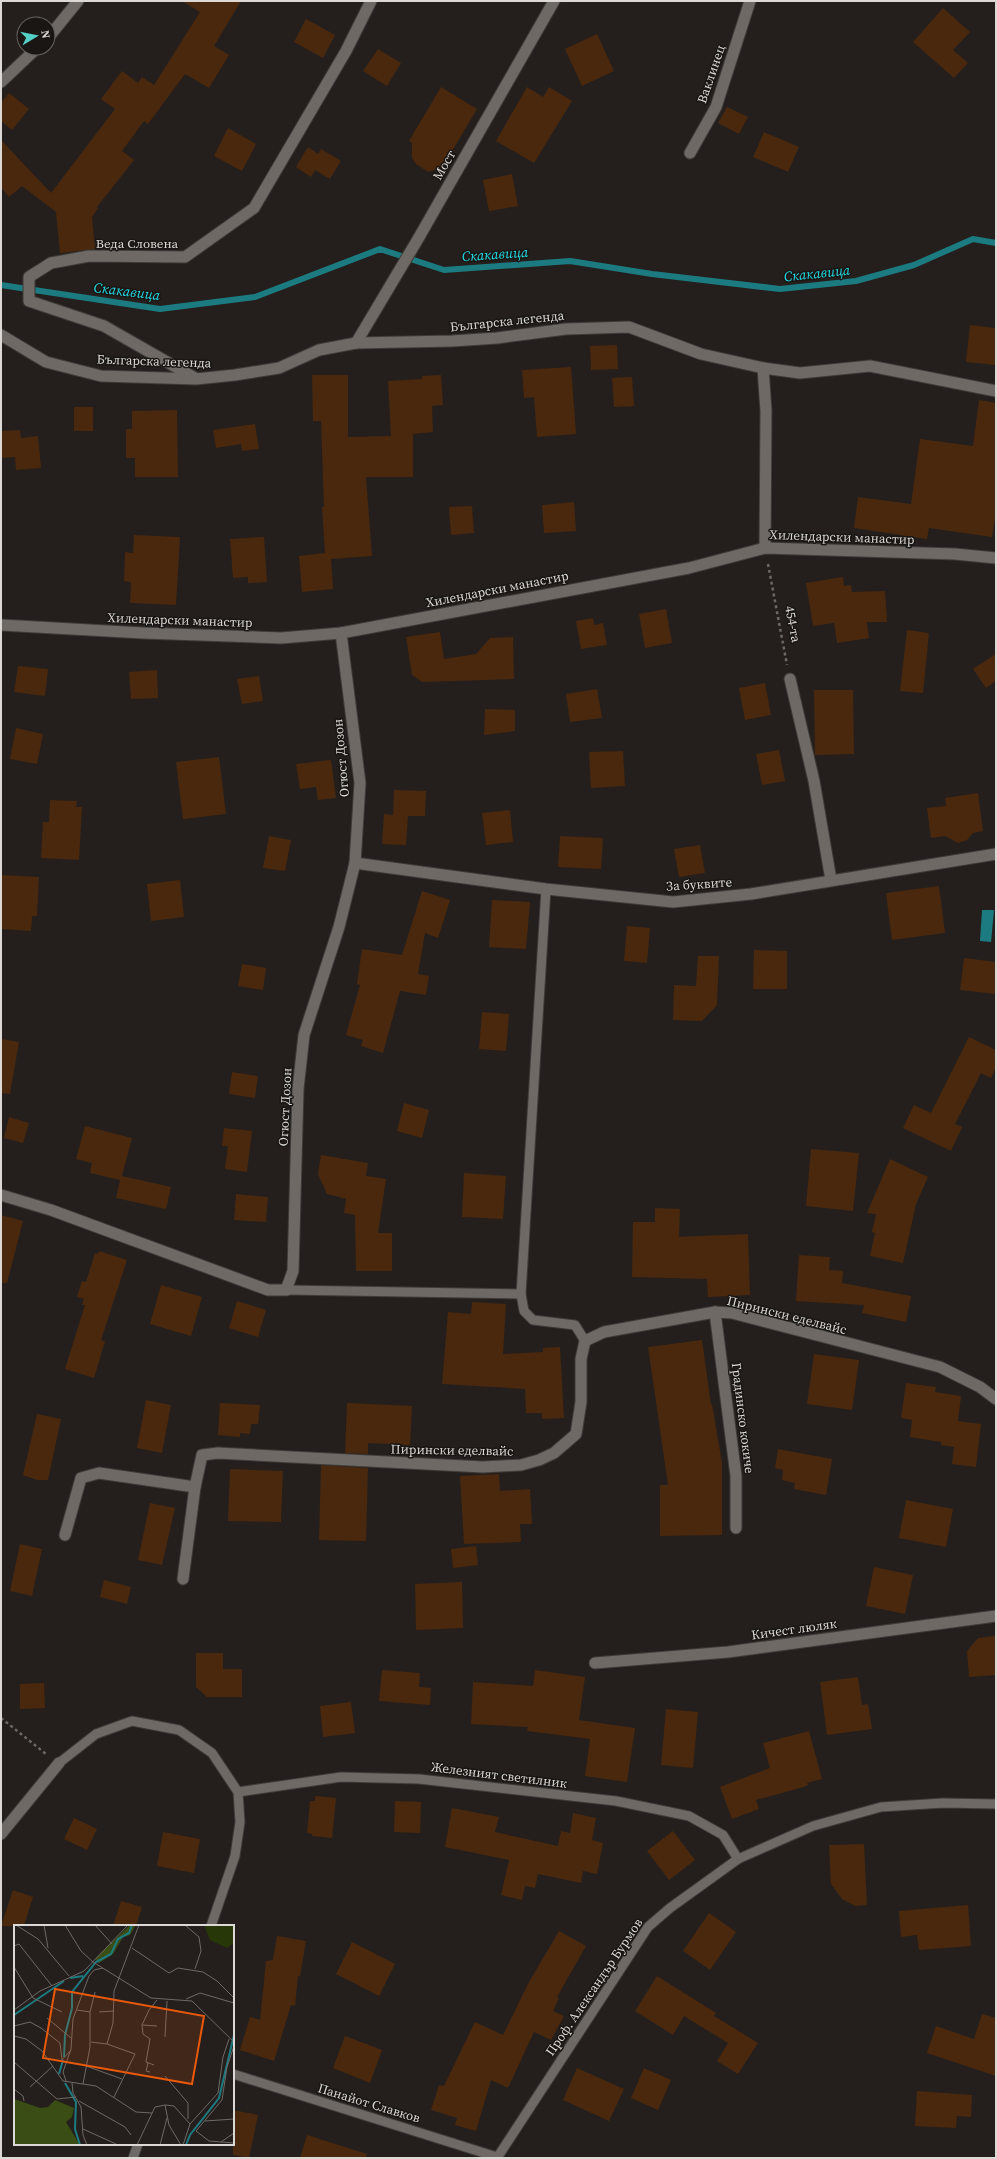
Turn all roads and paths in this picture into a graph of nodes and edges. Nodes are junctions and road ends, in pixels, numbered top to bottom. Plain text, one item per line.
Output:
1 (78, 1) edge
2 (371, 1) edge
3 (554, 1) edge
4 (750, 1) edge
5 (56, 28) edge
6 (29, 56) edge
7 (1, 82) edge
8 (690, 153) dead end
9 (1, 334) edge
10 (356, 343) junction
11 (763, 368) junction
12 (196, 379) junction
13 (996, 391) edge
14 (765, 548) junction
15 (996, 558) edge
16 (1, 625) edge
17 (341, 633) junction
18 (790, 679) joint
19 (996, 854) edge
20 (356, 863) junction
21 (832, 880) junction
22 (546, 888) junction
23 (1, 1195) edge
24 (286, 1290) junction
25 (521, 1294) junction
26 (715, 1312) junction
27 (585, 1341) junction
28 (996, 1399) edge
29 (195, 1487) junction
30 (736, 1528) dead end
31 (65, 1535) dead end
32 (183, 1579) dead end
33 (996, 1616) edge
34 (595, 1663) dead end
35 (1, 1718) edge
36 (59, 1763) junction
37 (238, 1792) junction
38 (996, 1804) edge
39 (1, 1834) edge
40 (738, 1859) junction
41 (212, 1925) edge
42 (234, 2074) edge
43 (138, 2145) edge
44 (133, 2158) edge
45 (497, 2158) edge

1 - 5 street
2 - 12 street, Веда Словена
3 - 10 street, Мост
4 - 8 street, Ваклинец
6 - 7 street
9 - 12 street, Българска легенда
10 - 11 street, Българска легенда
10 - 12 street, Българска легенда
11 - 13 street, Българска легенда
11 - 14 street
14 - 15 street, Хилендарски манастир
14 - 17 street, Хилендарски манастир
14 - 18 path, 454-та
16 - 17 street, Хилендарски манастир
17 - 20 street, Огюст Дозон
18 - 21 street
19 - 21 street, За буквите
20 - 22 street, За буквите
20 - 24 street, Огюст Дозон
21 - 22 street, За буквите
22 - 25 lane
23 - 24 street
24 - 25 lane
25 - 27 lane
26 - 27 street, Пирински еделвайс
26 - 28 street, Пирински еделвайс
26 - 30 street, Градинско кокиче
27 - 29 street, Пирински еделвайс
29 - 31 street
29 - 32 street
33 - 34 street, Кичест люляк
35 - 36 path
36 - 37 lane
36 - 39 street
37 - 40 lane, Железният светилник
37 - 41 lane
38 - 40 lane, Проф. Александър Бурмов
40 - 45 lane, Проф. Александър Бурмов
42 - 45 lane, Панайот Славков
43 - 44 lane

